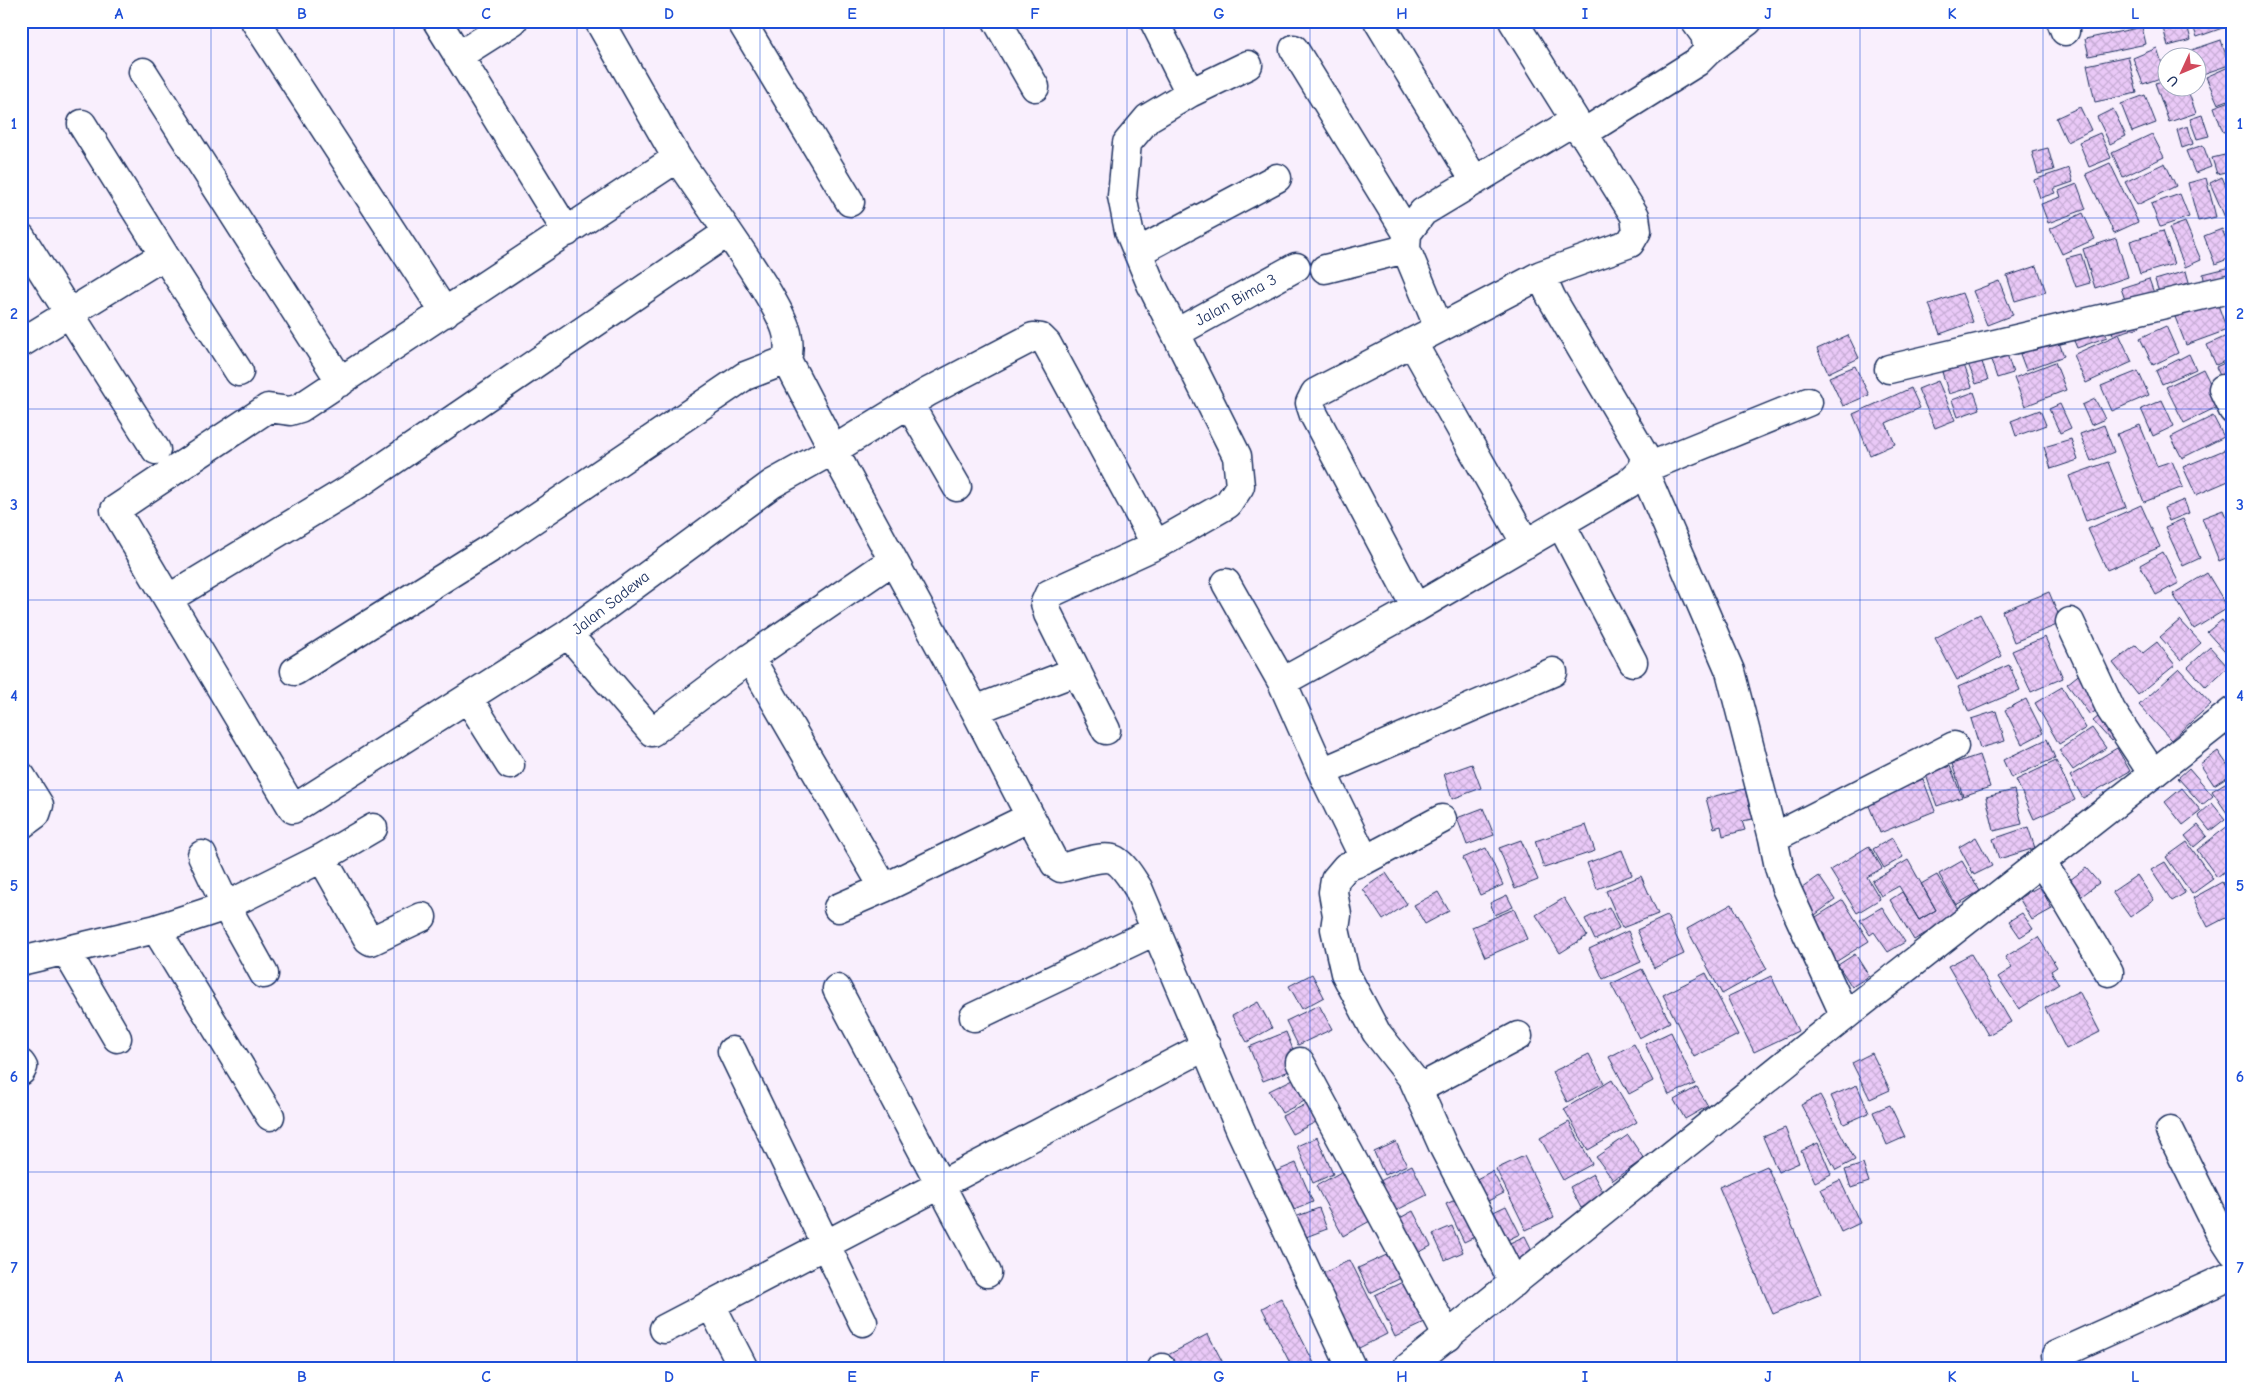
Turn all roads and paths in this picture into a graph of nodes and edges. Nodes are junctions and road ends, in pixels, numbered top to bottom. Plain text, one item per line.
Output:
1 (256, 21) edge
2 (437, 21) edge
3 (513, 21) edge
4 (599, 21) edge
5 (741, 21) edge
6 (996, 21) edge
7 (1154, 21) edge
8 (1378, 21) edge
9 (1513, 21) edge
10 (1695, 21) edge
11 (1748, 21) edge
12 (1294, 49) dead end
13 (1708, 51) junction
14 (458, 56) junction
15 (1248, 65) dead end
16 (143, 72) dead end
17 (1035, 87) dead end
18 (1190, 93) junction
19 (82, 124) dead end
20 (1578, 127) junction
21 (677, 158) junction
22 (1277, 178) dead end
23 (1475, 181) junction
24 (850, 202) dead end
25 (568, 232) junction
26 (728, 232) junction
27 (21, 236) edge
28 (1406, 241) junction
29 (1138, 252) junction
30 (164, 255) junction
31 (1296, 267) dead end
32 (1325, 269) dead end
33 (1540, 275) junction
34 (2233, 288) edge
35 (68, 313) junction
36 (445, 313) junction
37 (1439, 328) junction
38 (1176, 333) junction
39 (1412, 342) junction
40 (21, 343) edge
41 (787, 360) junction
42 (1889, 368) dead end
43 (239, 372) dead end
44 (341, 382) junction
45 (1808, 402) dead end
46 (909, 404) junction
47 (835, 449) junction
48 (156, 450) dead end
49 (1643, 469) junction
50 (957, 487) dead end
51 (1560, 524) junction
52 (1156, 544) junction
53 (1526, 544) junction
54 (892, 560) junction
55 (1226, 583) dead end
56 (168, 599) junction
57 (1416, 608) junction
58 (2070, 622) dead end
59 (568, 634) junction
60 (750, 658) junction
61 (1633, 662) dead end
62 (295, 670) dead end
63 (1077, 671) junction
64 (1553, 672) dead end
65 (1282, 682) junction
66 (468, 698) junction
67 (975, 710) junction
68 (2233, 711) edge
69 (1106, 730) dead end
70 (1954, 746) dead end
71 (510, 765) dead end
72 (1322, 772) junction
73 (2153, 774) junction
74 (21, 776) edge
75 (1030, 817) junction
76 (1442, 819) dead end
77 (21, 825) edge
78 (373, 828) dead end
79 (1773, 838) junction
80 (202, 855) dead end
81 (322, 858) junction
82 (1365, 860) junction
83 (2041, 862) junction
84 (884, 888) junction
85 (226, 906) junction
86 (838, 908) dead end
87 (422, 917) dead end
88 (156, 929) junction
89 (1157, 930) junction
90 (66, 951) junction
91 (21, 961) edge
92 (2108, 972) dead end
93 (264, 974) dead end
94 (837, 989) dead end
95 (1845, 1016) junction
96 (974, 1017) dead end
97 (1518, 1036) dead end
98 (117, 1038) dead end
99 (1206, 1046) junction
100 (732, 1051) dead end
101 (1300, 1062) dead end
102 (21, 1064) edge
103 (21, 1071) edge
104 (1418, 1089) junction
105 (270, 1116) dead end
106 (2170, 1131) dead end
107 (942, 1184) junction
108 (824, 1245) junction
109 (2233, 1252) edge
110 (986, 1272) dead end
111 (2233, 1275) edge
112 (1514, 1283) junction
113 (711, 1305) junction
114 (863, 1322) dead end
115 (664, 1329) dead end
116 (1448, 1337) junction
117 (2056, 1355) dead end
118 (744, 1369) edge
119 (1352, 1369) edge
120 (1406, 1369) edge

1 - 36 street
2 - 14 street
3 - 14 street
4 - 21 street
5 - 24 street
6 - 17 street
7 - 18 street
8 - 23 street
9 - 20 street
10 - 13 street
11 - 13 street
12 - 28 street
13 - 20 street
14 - 25 street
15 - 18 street
16 - 44 street
18 - 29 street
19 - 30 street
20 - 23 street
20 - 33 street
21 - 25 street
21 - 26 street
22 - 29 street
23 - 28 street
25 - 36 street
26 - 41 street
26 - 56 street
27 - 35 street
28 - 32 street
28 - 37 street
29 - 38 street
30 - 35 street
30 - 43 street
31 - 38 street, Jalan Bima 3
33 - 37 street
33 - 49 street
34 - 42 street
35 - 40 street
35 - 48 street
36 - 44 street
37 - 39 street
38 - 52 street
39 - 53 street
39 - 57 street
41 - 47 street
41 - 62 street
44 - 56 street
45 - 49 street
46 - 47 street, Jalan Sadewa
46 - 50 street
46 - 52 street, Jalan Sadewa
47 - 54 street
47 - 59 street, Jalan Sadewa
49 - 51 street
49 - 79 street
51 - 53 street
51 - 61 street
52 - 63 street
53 - 57 street
54 - 60 street
54 - 67 street
55 - 65 street
56 - 66 street
57 - 65 street
58 - 73 street
59 - 60 street, Jalan Sadewa
59 - 66 street
60 - 84 street
63 - 67 street
63 - 69 street
64 - 72 street
65 - 72 street
66 - 71 street
67 - 75 street
68 - 73 street
70 - 79 street
72 - 82 street
73 - 83 street
74 - 77 street
75 - 84 street
75 - 89 street
76 - 82 street
78 - 81 street
79 - 95 street
80 - 85 street
81 - 85 street
81 - 87 street
82 - 104 street
83 - 92 street
83 - 95 street
84 - 86 street
85 - 88 street
85 - 93 street
88 - 90 street
88 - 105 street
89 - 96 street
89 - 99 street
90 - 91 street
90 - 98 street
94 - 107 street
95 - 112 street
97 - 104 street
99 - 107 street
99 - 119 street
100 - 108 street
101 - 116 street
102 - 103 street
104 - 112 street
106 - 109 street
107 - 108 street
107 - 110 street
108 - 113 street
108 - 114 street
111 - 117 street
112 - 116 street
113 - 115 street
113 - 118 street
116 - 120 street

